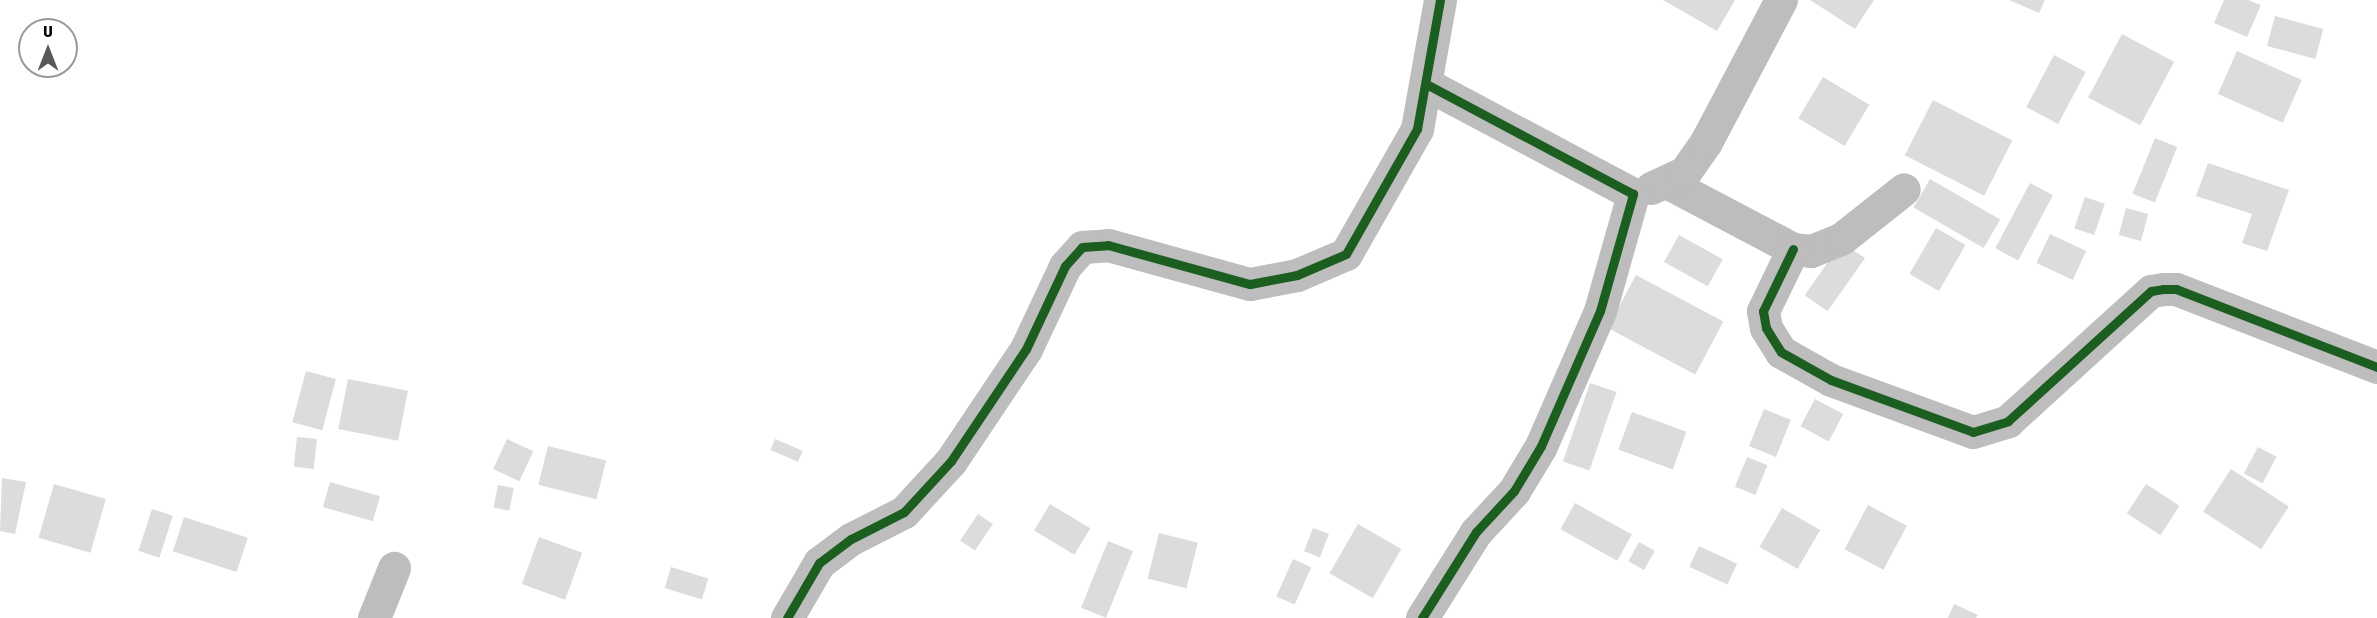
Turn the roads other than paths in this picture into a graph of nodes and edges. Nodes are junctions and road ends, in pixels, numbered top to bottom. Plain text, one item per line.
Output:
1 (1440, 0) edge
2 (1780, 0) edge
3 (1428, 86) junction
4 (1668, 183) junction
5 (1904, 189) dead end
6 (1633, 194) junction
7 (1793, 249) junction
8 (2377, 367) edge
9 (394, 568) dead end
10 (374, 618) edge
11 (787, 618) edge
12 (1422, 618) edge

1 - 3 street
2 - 4 street
3 - 6 street
3 - 11 street
4 - 6 street
4 - 7 street
5 - 7 street
6 - 12 street
7 - 8 street
9 - 10 street

